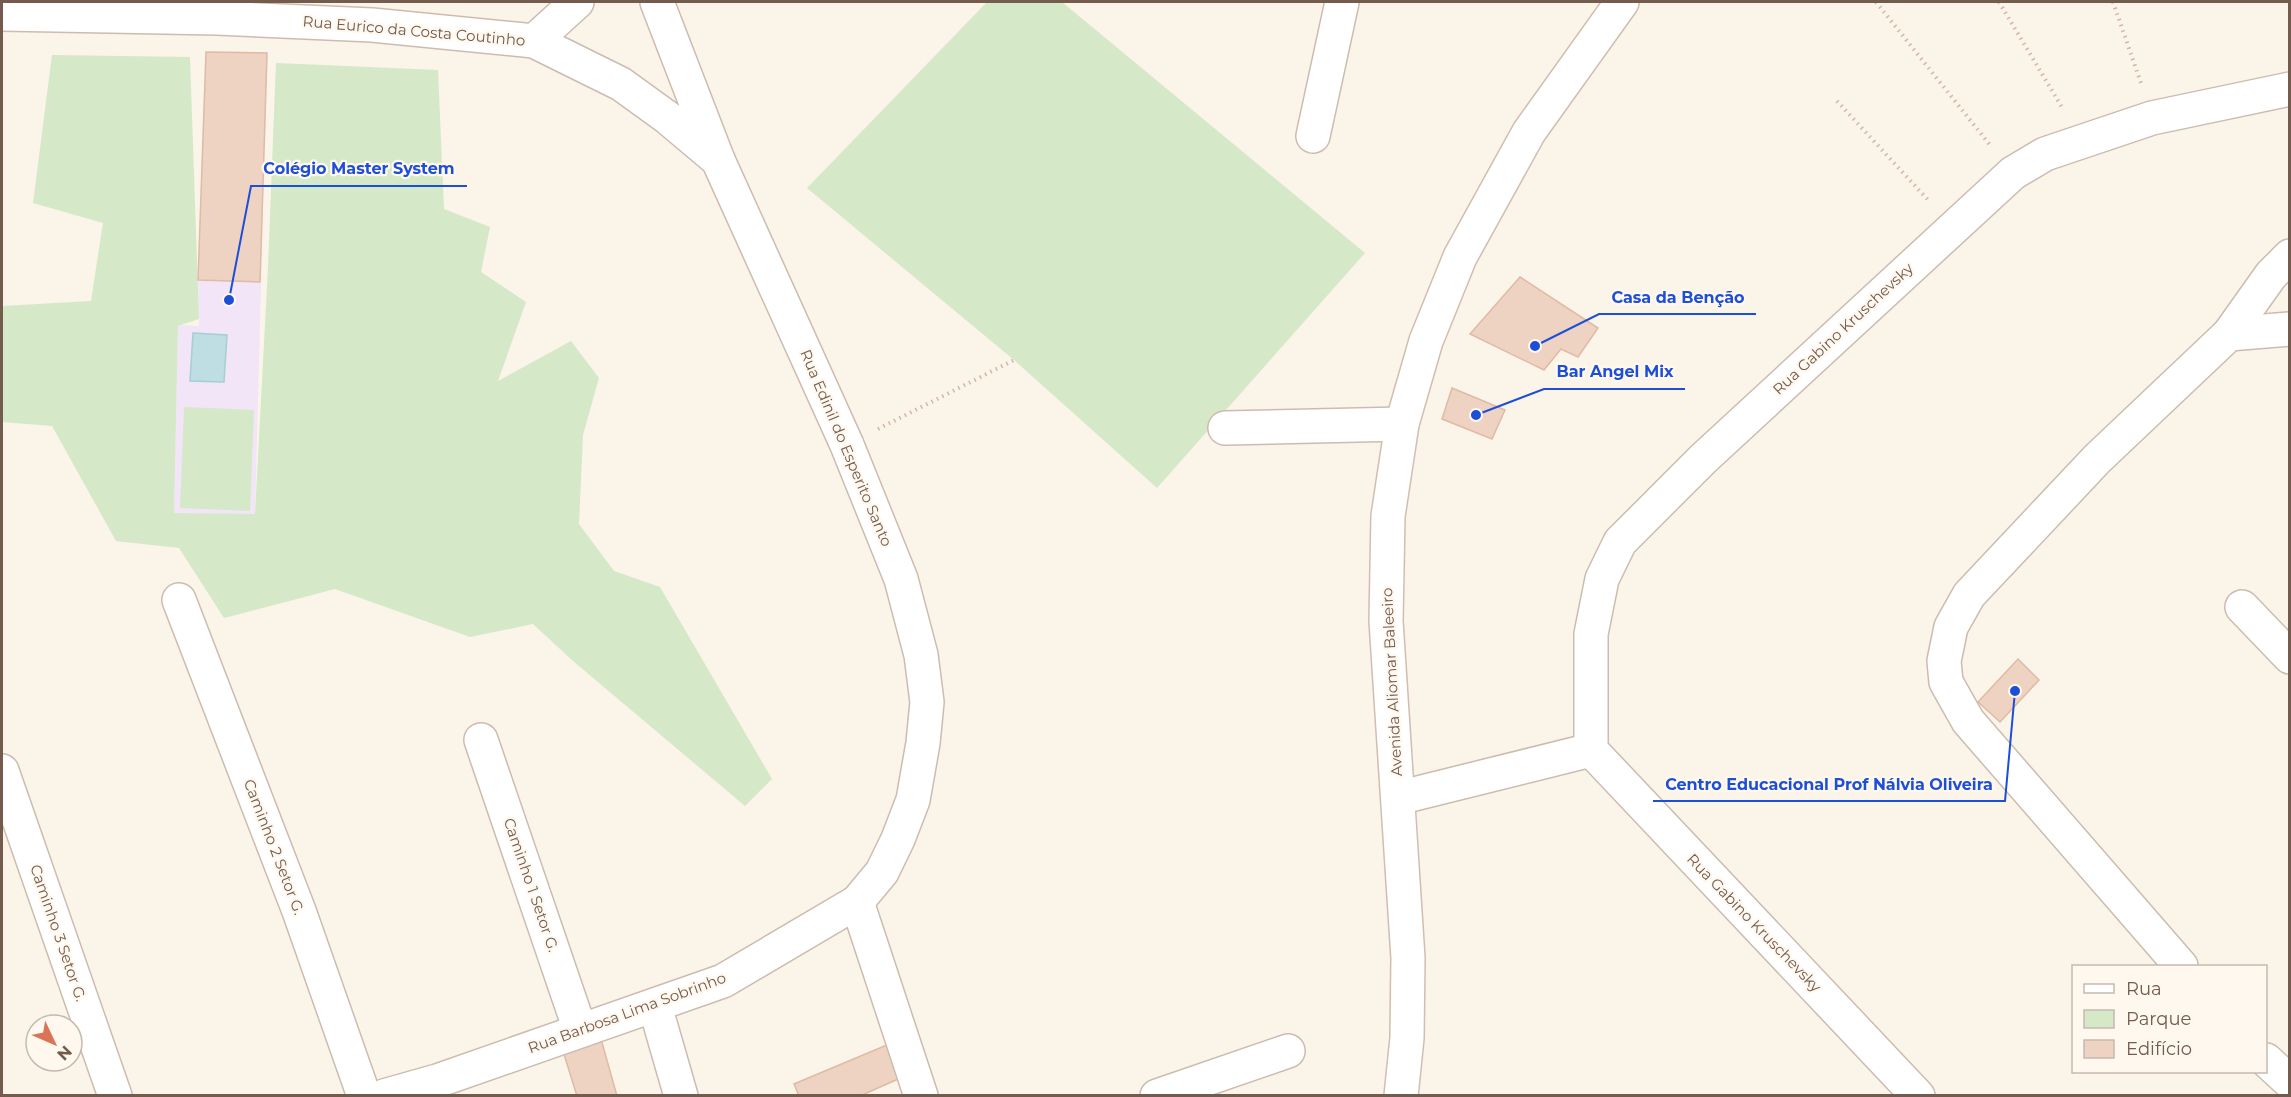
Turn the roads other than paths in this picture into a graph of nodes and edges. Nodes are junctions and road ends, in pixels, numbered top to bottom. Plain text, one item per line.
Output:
1 (577, 2) edge
2 (657, 2) edge
3 (1342, 2) edge
4 (1622, 2) edge
5 (220, 10) edge
6 (2, 14) edge
7 (534, 41) junction
8 (2289, 89) edge
9 (1313, 136) dead end
10 (718, 160) junction
11 (2289, 256) edge
12 (2289, 329) edge
13 (2229, 334) junction
14 (1402, 424) junction
15 (1225, 428) dead end
16 (179, 600) dead end
17 (2242, 607) dead end
18 (2289, 657) edge
19 (481, 740) dead end
20 (1591, 750) junction
21 (2, 771) edge
22 (1398, 798) junction
23 (857, 902) junction
24 (2180, 965) edge
25 (655, 1006) junction
26 (580, 1030) junction
27 (1288, 1052) dead end
28 (2267, 1062) edge
29 (2289, 1082) edge
30 (439, 1088) edge
31 (115, 1095) edge
32 (364, 1095) edge
33 (384, 1095) edge
34 (681, 1095) edge
35 (921, 1095) edge
36 (1157, 1095) edge
37 (1401, 1095) edge
38 (1918, 1095) edge

1 - 7 street
2 - 10 street, Rua Edinil do Esperito Santo
3 - 9 street
4 - 14 street, Avenida Aliomar Baleeiro
5 - 6 street, Rua Eurico da Costa Coutinho
5 - 7 street, Rua Eurico da Costa Coutinho
7 - 10 street, Rua Eurico da Costa Coutinho
8 - 20 street, Rua Gabino Kruschevsky
10 - 23 street, Rua Edinil do Esperito Santo
11 - 13 street
12 - 13 street
13 - 24 street
14 - 15 street
14 - 22 street, Avenida Aliomar Baleeiro
16 - 32 street, Caminho 2 Setor G.
17 - 18 street
19 - 26 street, Caminho 1 Setor G.
20 - 22 street
20 - 38 street, Rua Gabino Kruschevsky
21 - 31 street, Caminho 3 Setor G.
22 - 37 street, Avenida Aliomar Baleeiro
23 - 25 street, Rua Barbosa Lima Sobrinho
23 - 35 street
25 - 26 street, Rua Barbosa Lima Sobrinho
25 - 34 street
26 - 30 street, Rua Barbosa Lima Sobrinho
27 - 36 street
28 - 29 street
30 - 33 street, Rua Barbosa Lima Sobrinho

